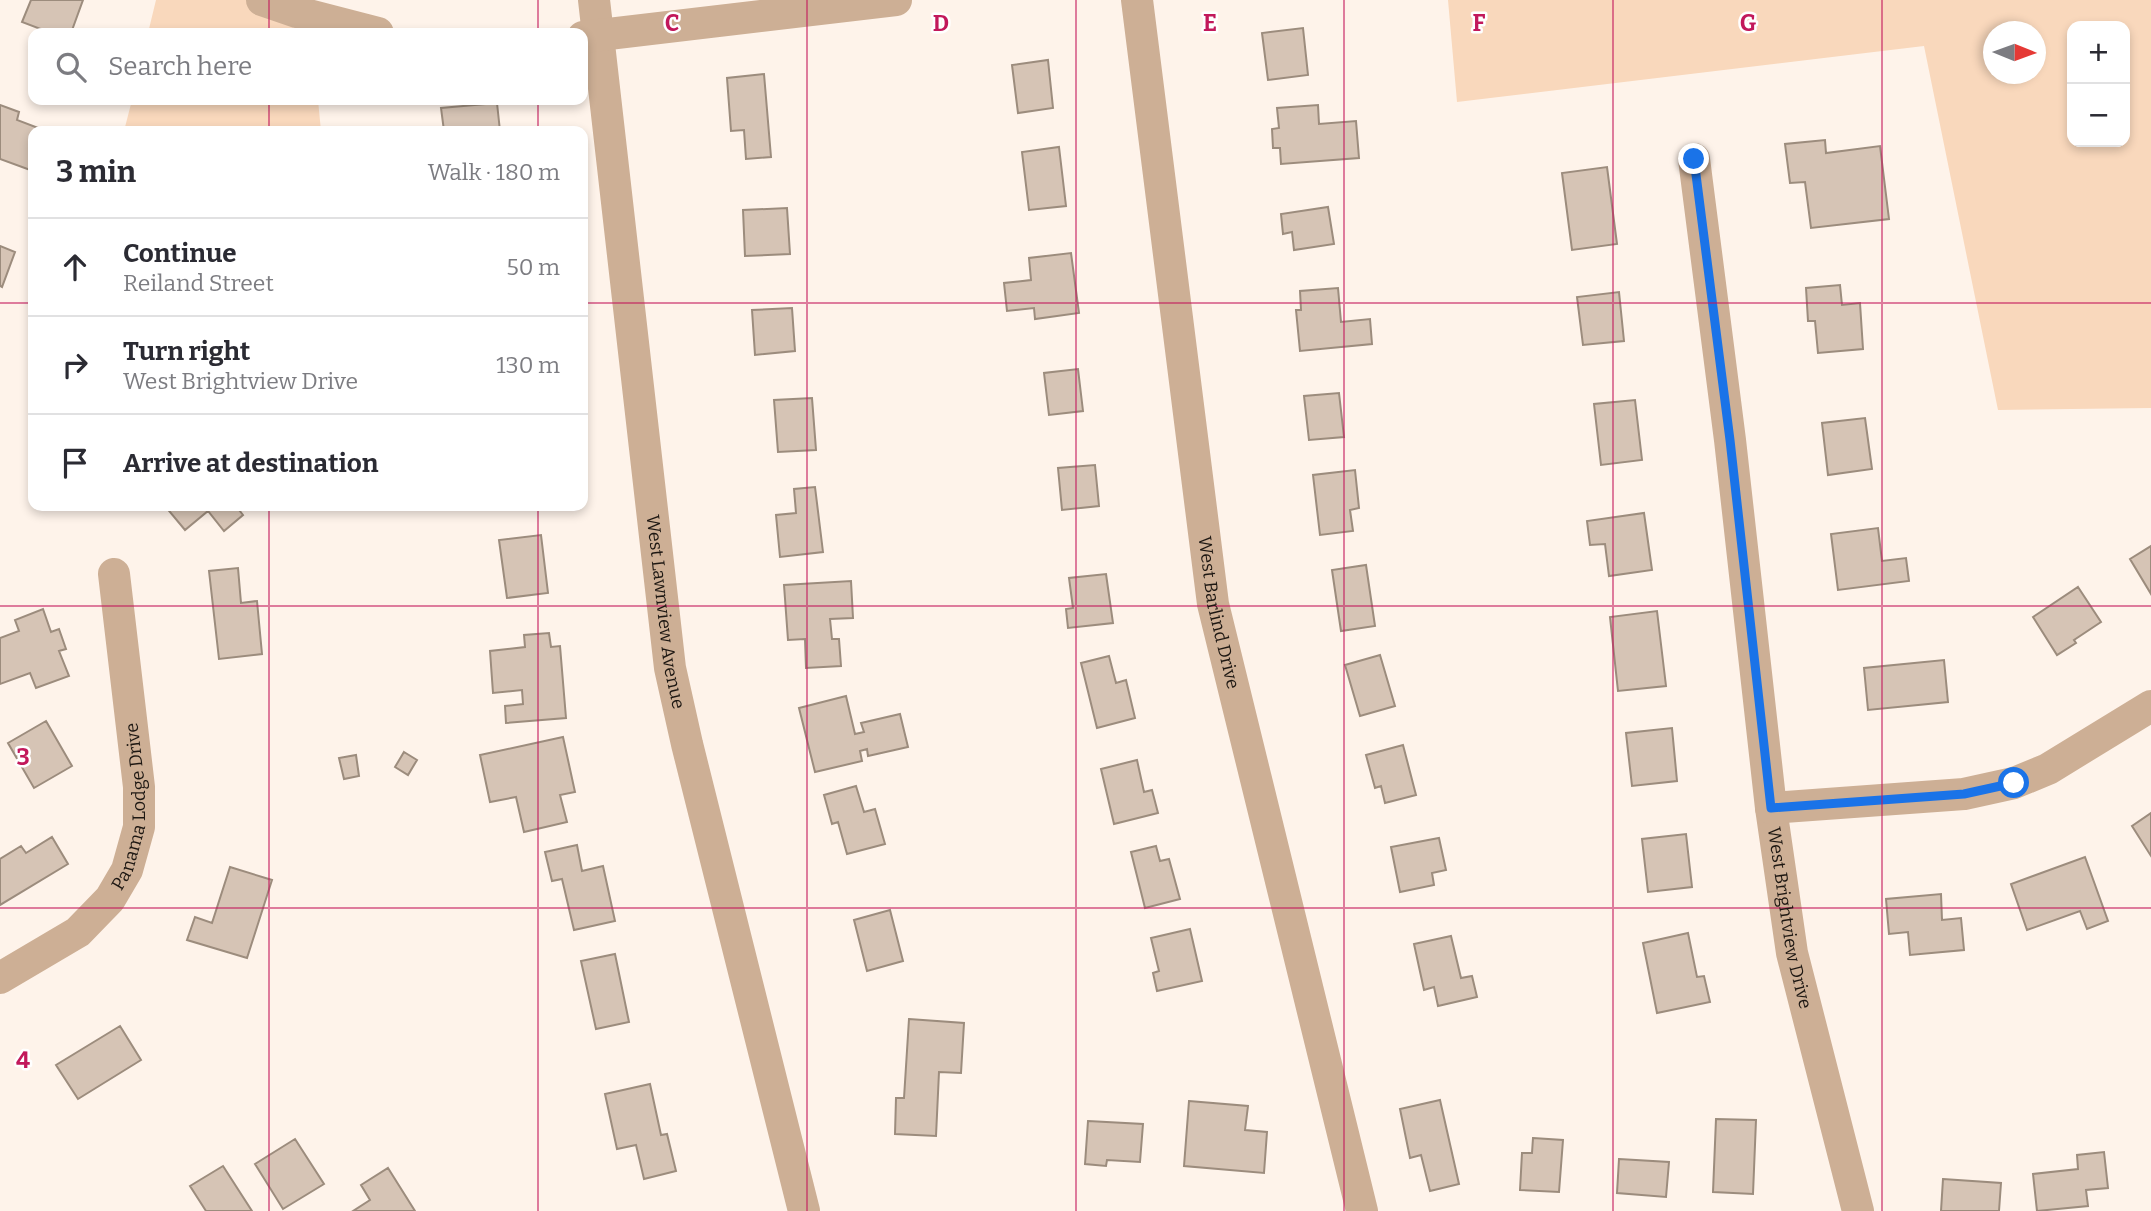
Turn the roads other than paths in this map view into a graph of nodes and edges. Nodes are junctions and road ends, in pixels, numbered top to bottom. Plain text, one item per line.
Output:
1 (262, 0) edge
2 (594, 0) edge
3 (896, 0) edge
4 (1137, 0) edge
5 (359, 28) edge
6 (590, 36) edge
7 (1694, 159) dead end
8 (114, 573) dead end
9 (2151, 706) edge
10 (1771, 808) junction
11 (0, 978) edge
12 (804, 1211) edge
13 (1362, 1211) edge
14 (1858, 1211) edge

1 - 5 street
2 - 6 street, West Lawnview Avenue
3 - 6 street
4 - 13 street, West Barlind Drive
6 - 12 street, West Lawnview Avenue
7 - 10 street, West Brightview Drive
8 - 11 street, Panama Lodge Drive
9 - 10 street
10 - 14 street, West Brightview Drive

